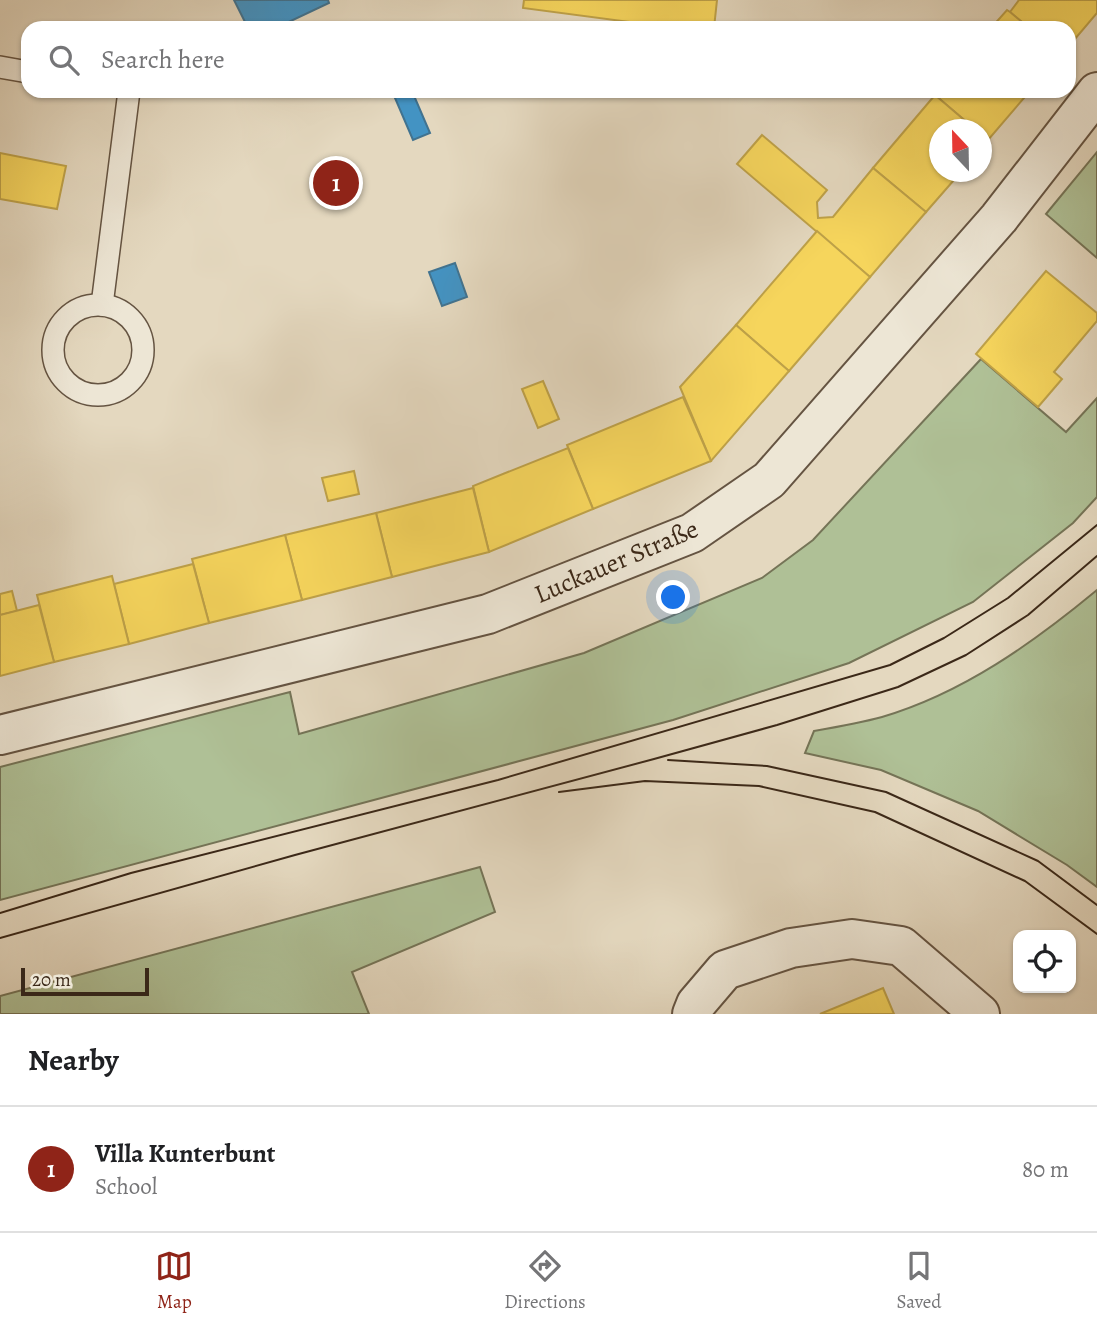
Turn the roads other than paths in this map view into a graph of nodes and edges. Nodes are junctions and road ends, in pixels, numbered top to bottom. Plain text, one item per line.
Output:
1 (0, 67) edge
2 (21, 71) edge
3 (1097, 92) edge
4 (128, 98) edge
5 (102, 305) junction
6 (0, 735) edge
7 (692, 1014) edge
8 (980, 1014) edge

1 - 2 lane
3 - 6 street, Luckauer Straße
4 - 5 lane
5 - 5 lane
7 - 8 street

